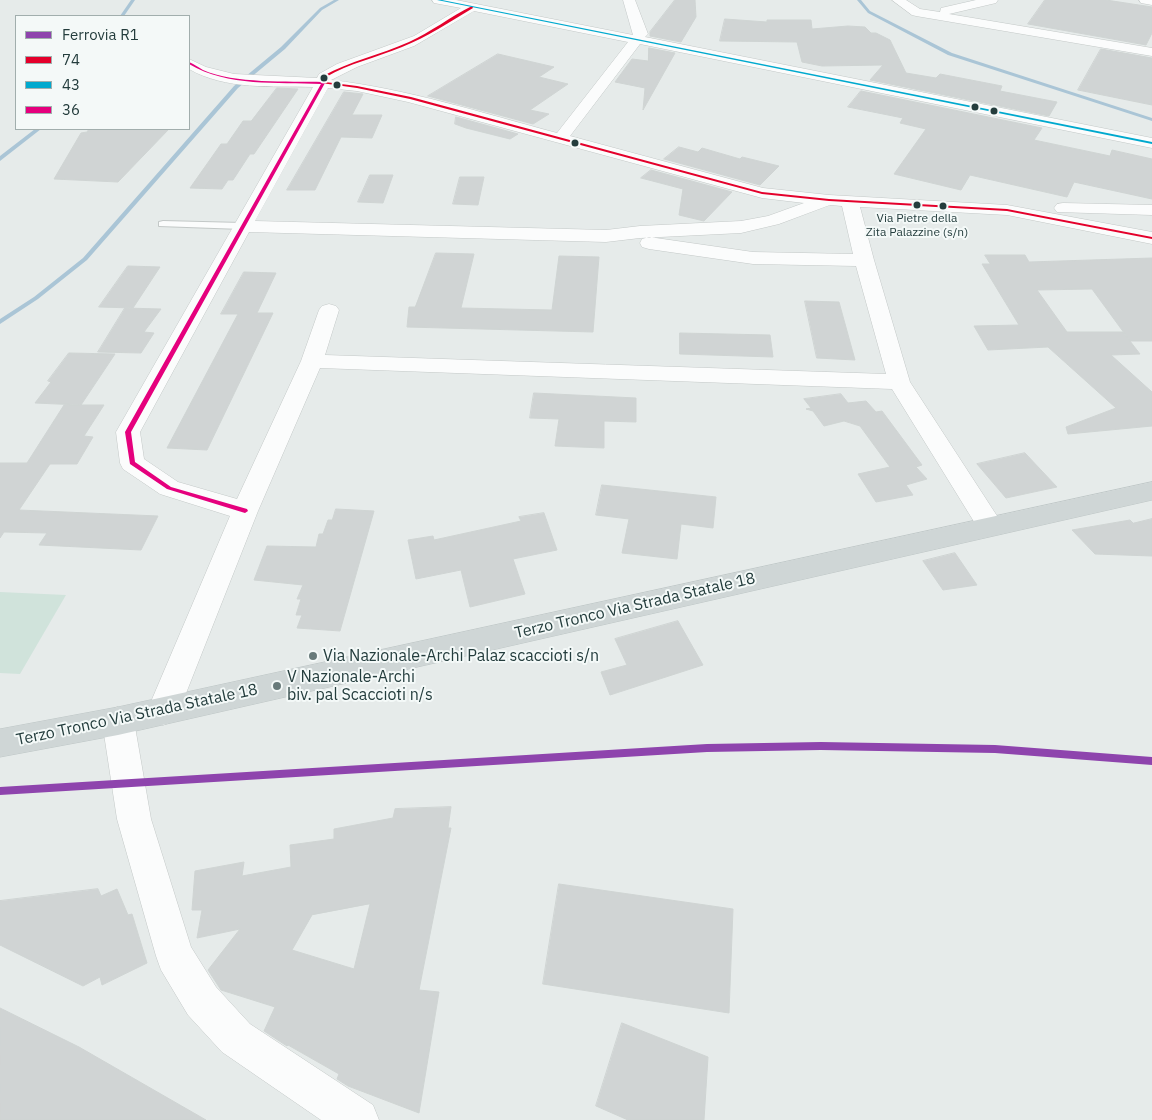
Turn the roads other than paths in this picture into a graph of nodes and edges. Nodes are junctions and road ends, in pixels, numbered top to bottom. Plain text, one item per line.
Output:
1 (438, 0) edge
2 (629, 0) edge
3 (898, 0) edge
4 (992, 0) edge
5 (1145, 0) edge
6 (1152, 1) edge
7 (472, 7) junction
8 (940, 15) junction
9 (638, 40) junction
10 (1152, 52) edge
11 (190, 64) edge
12 (323, 83) junction
13 (560, 139) junction
14 (1152, 143) edge
15 (762, 193) junction
16 (828, 200) junction
17 (850, 201) junction
18 (1006, 210) junction
19 (1152, 210) edge
20 (163, 224) dead end
21 (242, 226) junction
22 (741, 227) junction
23 (606, 236) junction
24 (1152, 238) edge
25 (864, 260) junction
26 (329, 310) dead end
27 (312, 361) junction
28 (899, 382) junction
29 (1152, 491) edge
30 (244, 511) junction
31 (990, 526) junction
32 (163, 711) junction
33 (118, 721) junction
34 (0, 743) edge
35 (358, 1120) edge

1 - 7 street
2 - 9 street
3 - 8 street
4 - 8 street
5 - 6 street
7 - 9 street
7 - 12 street
8 - 10 street
9 - 13 street
9 - 14 street
11 - 12 street
12 - 13 street
12 - 21 street
13 - 15 street
15 - 16 street
15 - 22 street
16 - 17 street
16 - 22 street
17 - 18 street
17 - 25 street
18 - 19 street
18 - 24 street
20 - 21 lane
21 - 23 street
21 - 30 street
22 - 23 street
23 - 25 street
25 - 28 street
26 - 27 street
27 - 28 street
27 - 30 street
28 - 31 street
29 - 31 main road, Terzo Tronco Via Strada Statale 18
30 - 32 street
31 - 32 main road, Terzo Tronco Via Strada Statale 18
32 - 33 main road, Terzo Tronco Via Strada Statale 18
33 - 34 main road, Terzo Tronco Via Strada Statale 18
33 - 35 street

